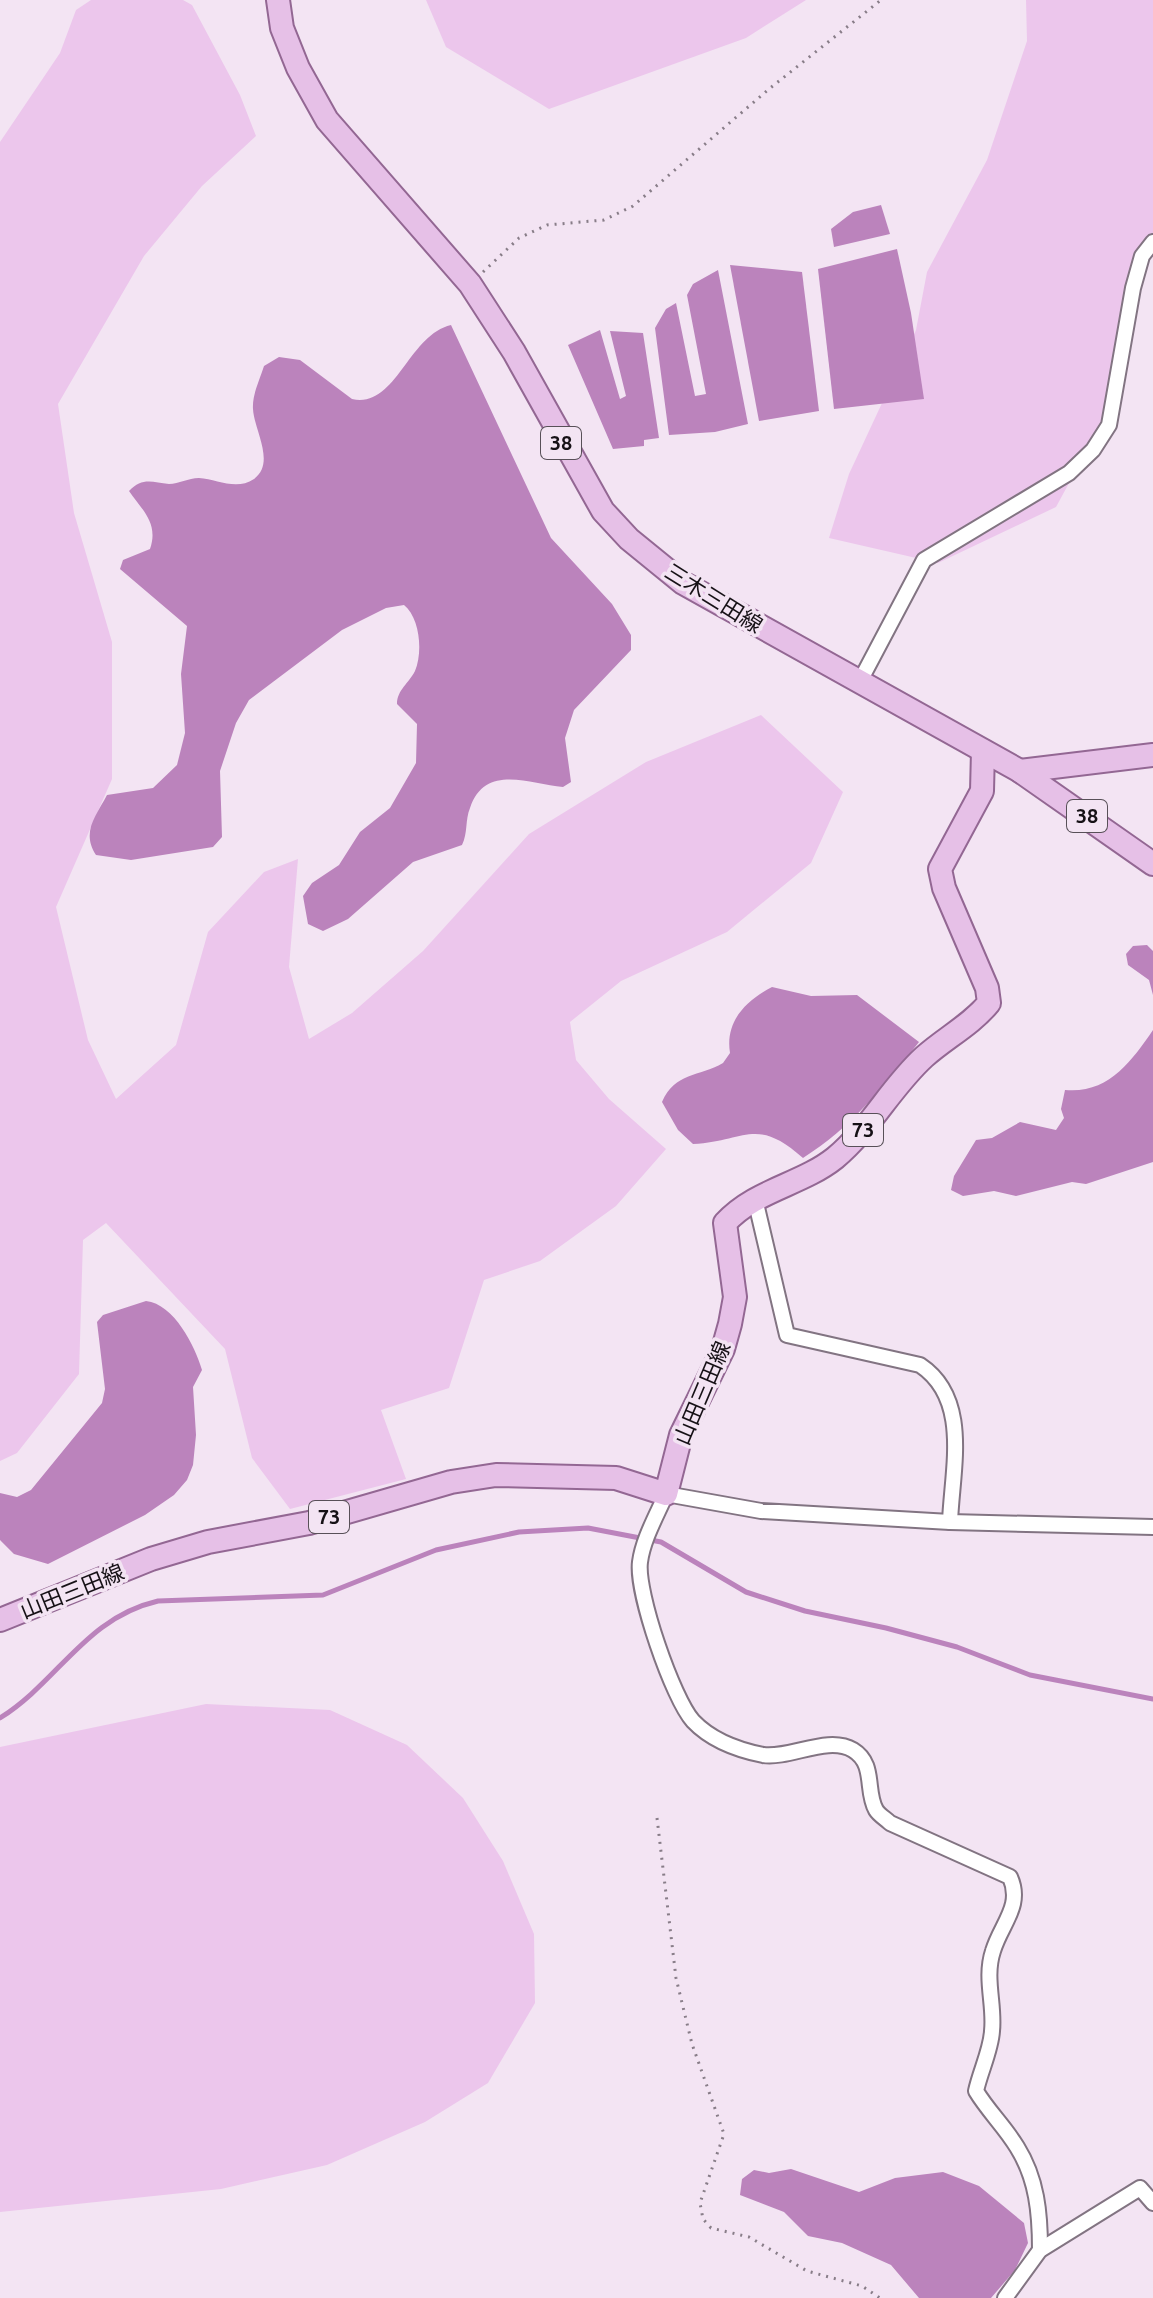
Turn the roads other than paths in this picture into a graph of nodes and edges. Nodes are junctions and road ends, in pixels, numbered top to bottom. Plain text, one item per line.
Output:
1 (278, 0) edge
2 (1153, 242) edge
3 (859, 683) junction
4 (983, 751) junction
5 (1153, 755) edge
6 (1020, 771) junction
7 (1153, 864) edge
8 (755, 1199) junction
9 (666, 1494) junction
10 (950, 1522) junction
11 (1153, 1527) edge
12 (0, 1620) edge
13 (1153, 2203) edge
14 (1040, 2250) junction
15 (1005, 2298) edge

1 - 3 main road, 三木三田線 / 38
2 - 3 street
3 - 4 main road, 三木三田線 / 38
4 - 6 main road, 三木三田線 / 38
4 - 8 main road, 山田三田線 / 73
5 - 6 main road
6 - 7 main road, 三木三田線 / 38
8 - 9 main road, 山田三田線 / 73
8 - 10 street
9 - 10 street
9 - 12 main road, 山田三田線 / 73
9 - 14 street
10 - 11 street
13 - 14 street
14 - 15 street

